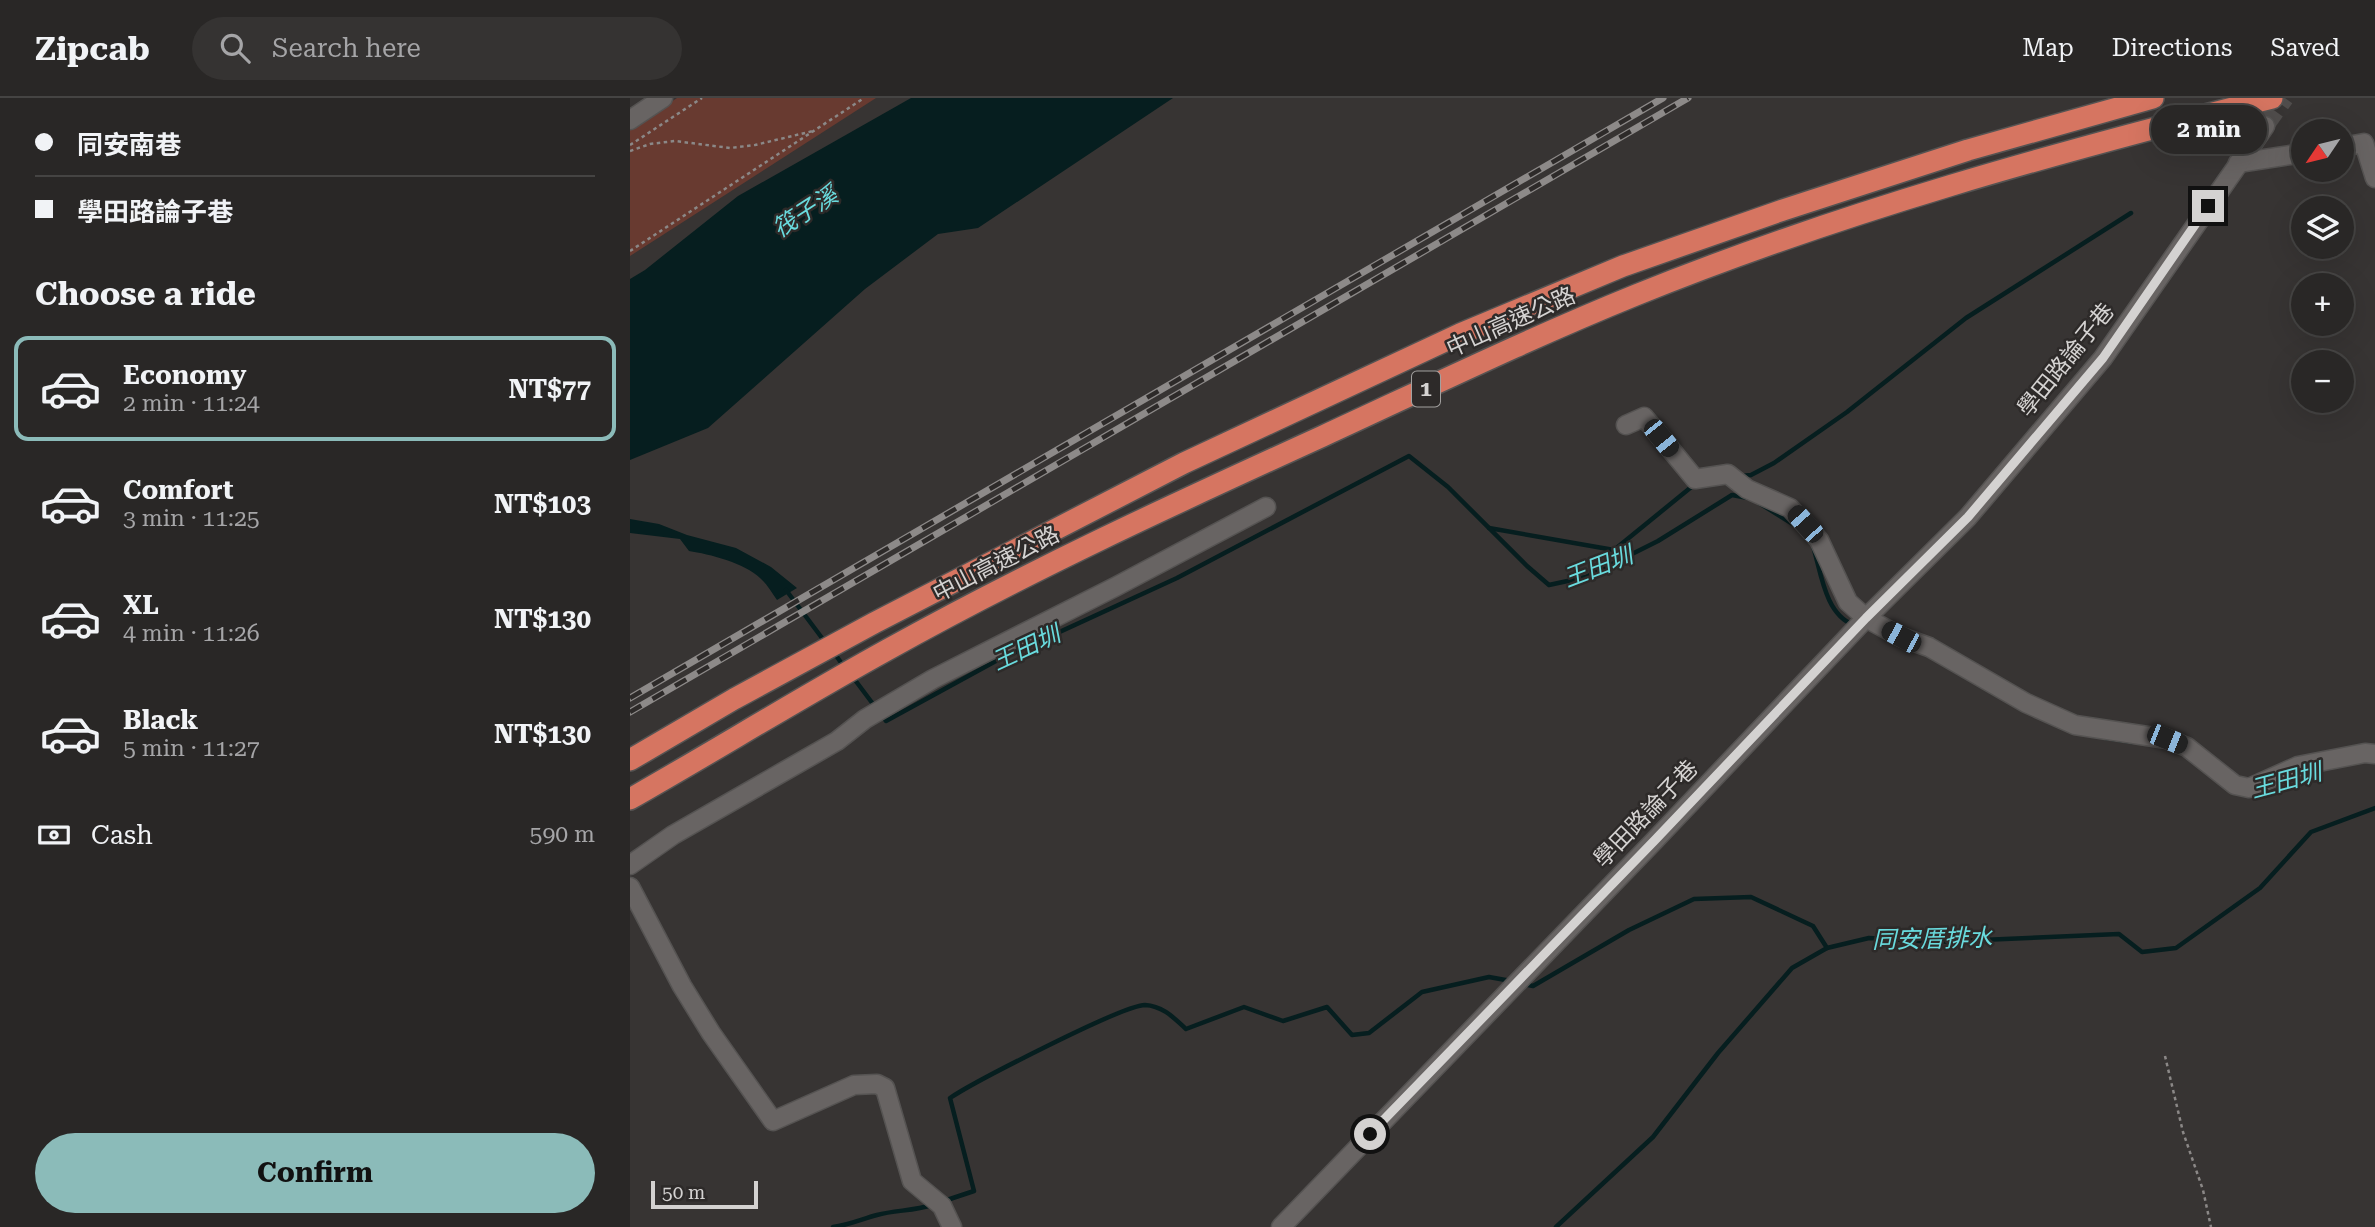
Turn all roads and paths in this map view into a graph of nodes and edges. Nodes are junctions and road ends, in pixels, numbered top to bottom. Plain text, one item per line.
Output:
1 (663, 98) edge
2 (702, 98) edge
3 (864, 98) edge
4 (2153, 98) edge
5 (2272, 98) edge
6 (630, 120) edge
7 (2265, 126) tunnel mouth
8 (816, 130) junction
9 (630, 145) edge
10 (2354, 145) edge
11 (630, 151) edge
12 (2291, 155) edge
13 (2238, 163) junction
14 (2375, 178) edge
15 (630, 251) edge
16 (1626, 425) dead end
17 (1266, 507) dead end
18 (1866, 618) junction
19 (2375, 754) edge
20 (630, 760) edge
21 (630, 799) edge
22 (630, 865) edge
23 (630, 887) edge
24 (2165, 1056) dead end
25 (952, 1227) edge
26 (1281, 1227) edge
27 (2211, 1227) edge

1 - 6 street
2 - 9 path
3 - 8 path
4 - 20 highway, 中山高速公路 / 1
5 - 21 highway, 中山高速公路 / 1
7 - 13 street, 學田路論子巷
8 - 11 path
8 - 15 path
10 - 14 street
12 - 13 street
13 - 18 street, 學田路論子巷
16 - 18 street
17 - 22 street
18 - 19 street
18 - 26 street, 學田路論子巷
23 - 25 street
24 - 27 path

